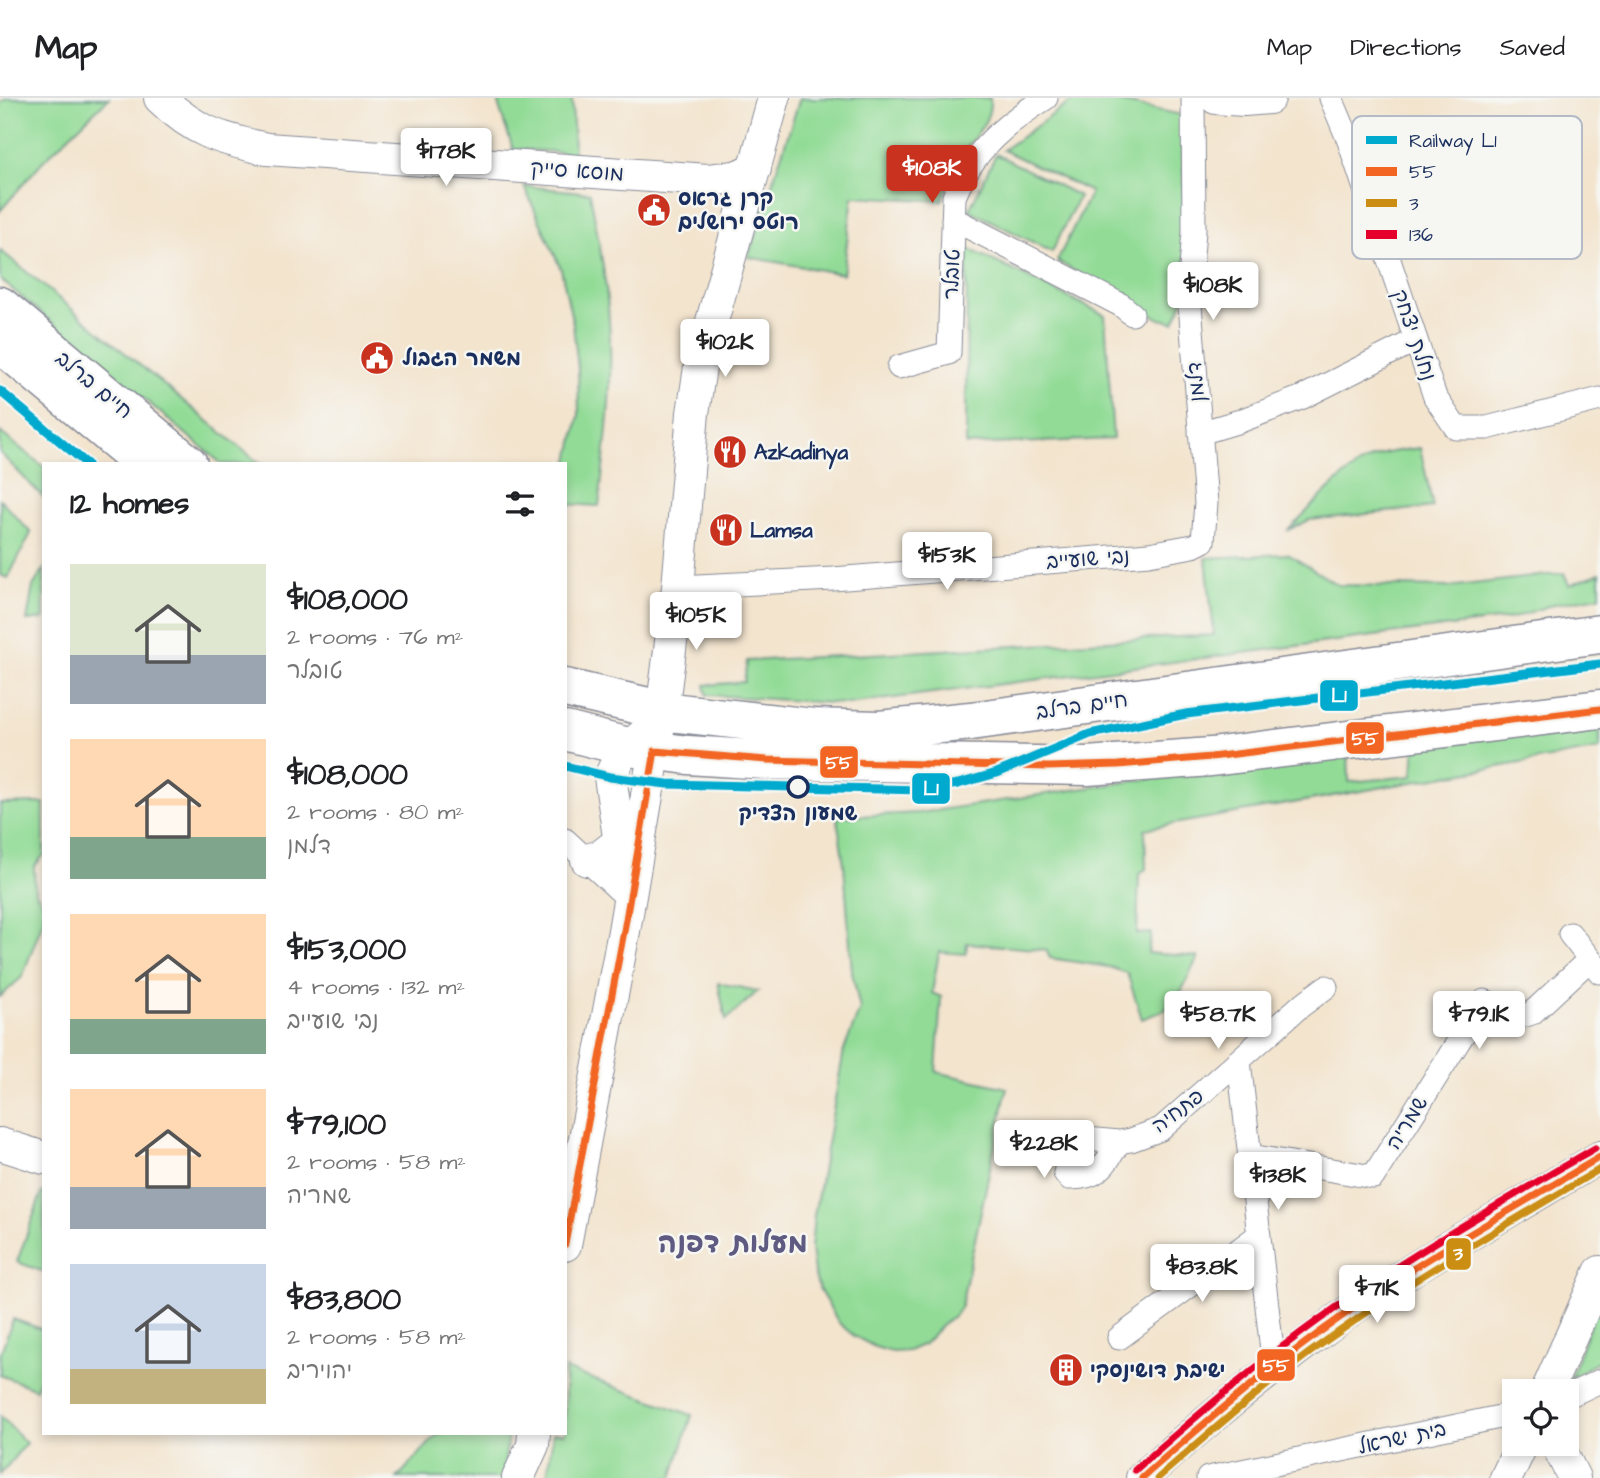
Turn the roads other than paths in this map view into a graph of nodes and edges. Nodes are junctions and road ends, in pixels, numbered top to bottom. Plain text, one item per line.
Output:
1 (160, 98) edge
2 (774, 98) edge
3 (1046, 98) edge
4 (1192, 98) edge
5 (1216, 98) edge
6 (1269, 98) edge
7 (1331, 98) edge
8 (1352, 150) edge
9 (755, 169) junction
10 (953, 219) junction
11 (1389, 259) edge
12 (0, 306) edge
13 (1132, 314) dead end
14 (1416, 340) junction
15 (0, 343) edge
16 (899, 368) dead end
17 (1600, 399) edge
18 (1200, 433) junction
19 (143, 462) edge
20 (186, 462) edge
21 (1203, 541) joint
22 (678, 587) junction
23 (1600, 634) edge
24 (567, 689) edge
25 (1600, 709) edge
26 (634, 731) edge
27 (619, 842) junction
28 (576, 850) edge
29 (629, 900) junction
30 (1570, 934) dead end
31 (1595, 966) edge
32 (1326, 987) dead end
33 (1239, 1061) junction
34 (1119, 1142) dead end
35 (0, 1144) edge
36 (1250, 1156) junction
37 (42, 1157) edge
38 (1600, 1157) edge
39 (567, 1234) edge
40 (1259, 1235) junction
41 (1600, 1272) edge
42 (1119, 1338) dead end
43 (1274, 1368) junction
44 (1552, 1379) edge
45 (1600, 1381) edge
46 (1579, 1390) edge
47 (1502, 1417) edge
48 (534, 1439) edge
49 (1516, 1456) edge
50 (1563, 1456) edge
51 (518, 1478) edge
52 (533, 1478) edge
53 (1142, 1478) edge
54 (1208, 1478) edge
55 (1506, 1478) edge
56 (1574, 1478) edge

1 - 9 street, מוסא סייק
2 - 9 street
3 - 10 street, טובלר
4 - 18 street, דלמן
5 - 6 street
7 - 8 street, נחלת יצחק
9 - 22 street
10 - 13 street
10 - 16 street, טובלר
11 - 14 street, נחלת יצחק
12 - 20 highway, חיים ברלב
14 - 17 street, נחלת יצחק
14 - 18 street
15 - 19 highway, חיים ברלב
18 - 21 street, דלמן
21 - 22 street, נבי שועייב
22 - 26 street
23 - 26 highway, חיים ברלב
24 - 26 highway, חיים ברלב
25 - 26 highway, חיים ברלב
26 - 27 street
26 - 29 street
27 - 28 street
27 - 29 street
28 - 29 street
29 - 39 street
30 - 31 street
31 - 36 street, שמריה
32 - 33 street, פתחיה
33 - 34 street, פתחיה
33 - 36 street
35 - 37 street
36 - 40 street
38 - 43 street
40 - 42 street
40 - 43 street
41 - 44 street
43 - 53 street
45 - 46 street
47 - 54 street, בית ישראל
48 - 51 street
48 - 52 street
49 - 55 street
50 - 56 street

